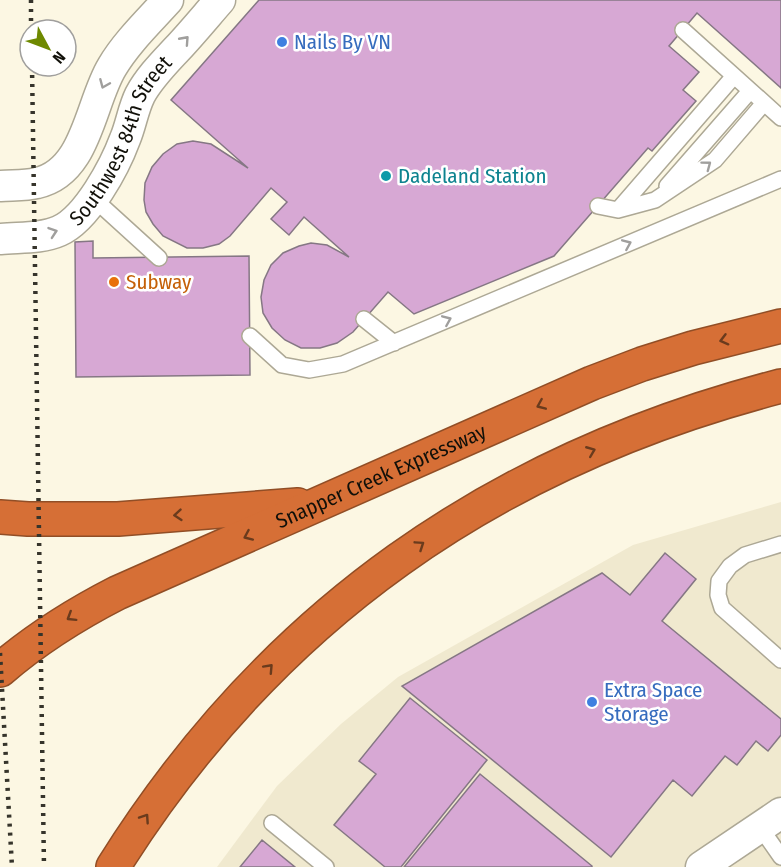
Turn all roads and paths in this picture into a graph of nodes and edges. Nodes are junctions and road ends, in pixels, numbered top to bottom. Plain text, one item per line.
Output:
1 (168, 0) edge
2 (220, 0) edge
3 (683, 30) dead end
4 (734, 76) junction
5 (750, 91) junction
6 (764, 103) junction
7 (781, 118) edge
8 (781, 179) edge
9 (0, 186) edge
10 (93, 198) junction
11 (655, 200) junction
12 (598, 206) dead end
13 (618, 210) junction
14 (0, 239) edge
15 (159, 258) dead end
16 (364, 319) dead end
17 (781, 326) edge
18 (250, 336) dead end
19 (393, 343) junction
20 (781, 386) edge
21 (320, 503) junction
22 (0, 517) edge
23 (781, 544) edge
24 (781, 660) edge
25 (0, 670) edge
26 (770, 820) edge
27 (272, 823) dead end
28 (781, 857) edge
29 (113, 867) edge
30 (326, 867) edge
31 (701, 867) edge

1 -> 9 street, Southwest 84th Street
10 -> 2 street, Southwest 84th Street
3 - 4 lane
4 - 5 lane
4 - 13 lane
5 - 6 lane
5 - 11 lane
6 - 7 lane
11 -> 6 lane
19 -> 8 lane
14 -> 10 street, Southwest 84th Street
10 - 15 lane
11 - 13 lane
12 - 13 lane
16 - 19 lane
17 -> 21 highway, Snapper Creek Expressway
18 - 19 lane
29 -> 20 highway
21 -> 22 highway
21 -> 25 highway, Snapper Creek Expressway
23 - 24 lane
26 - 28 lane
26 - 31 street
27 - 30 lane

